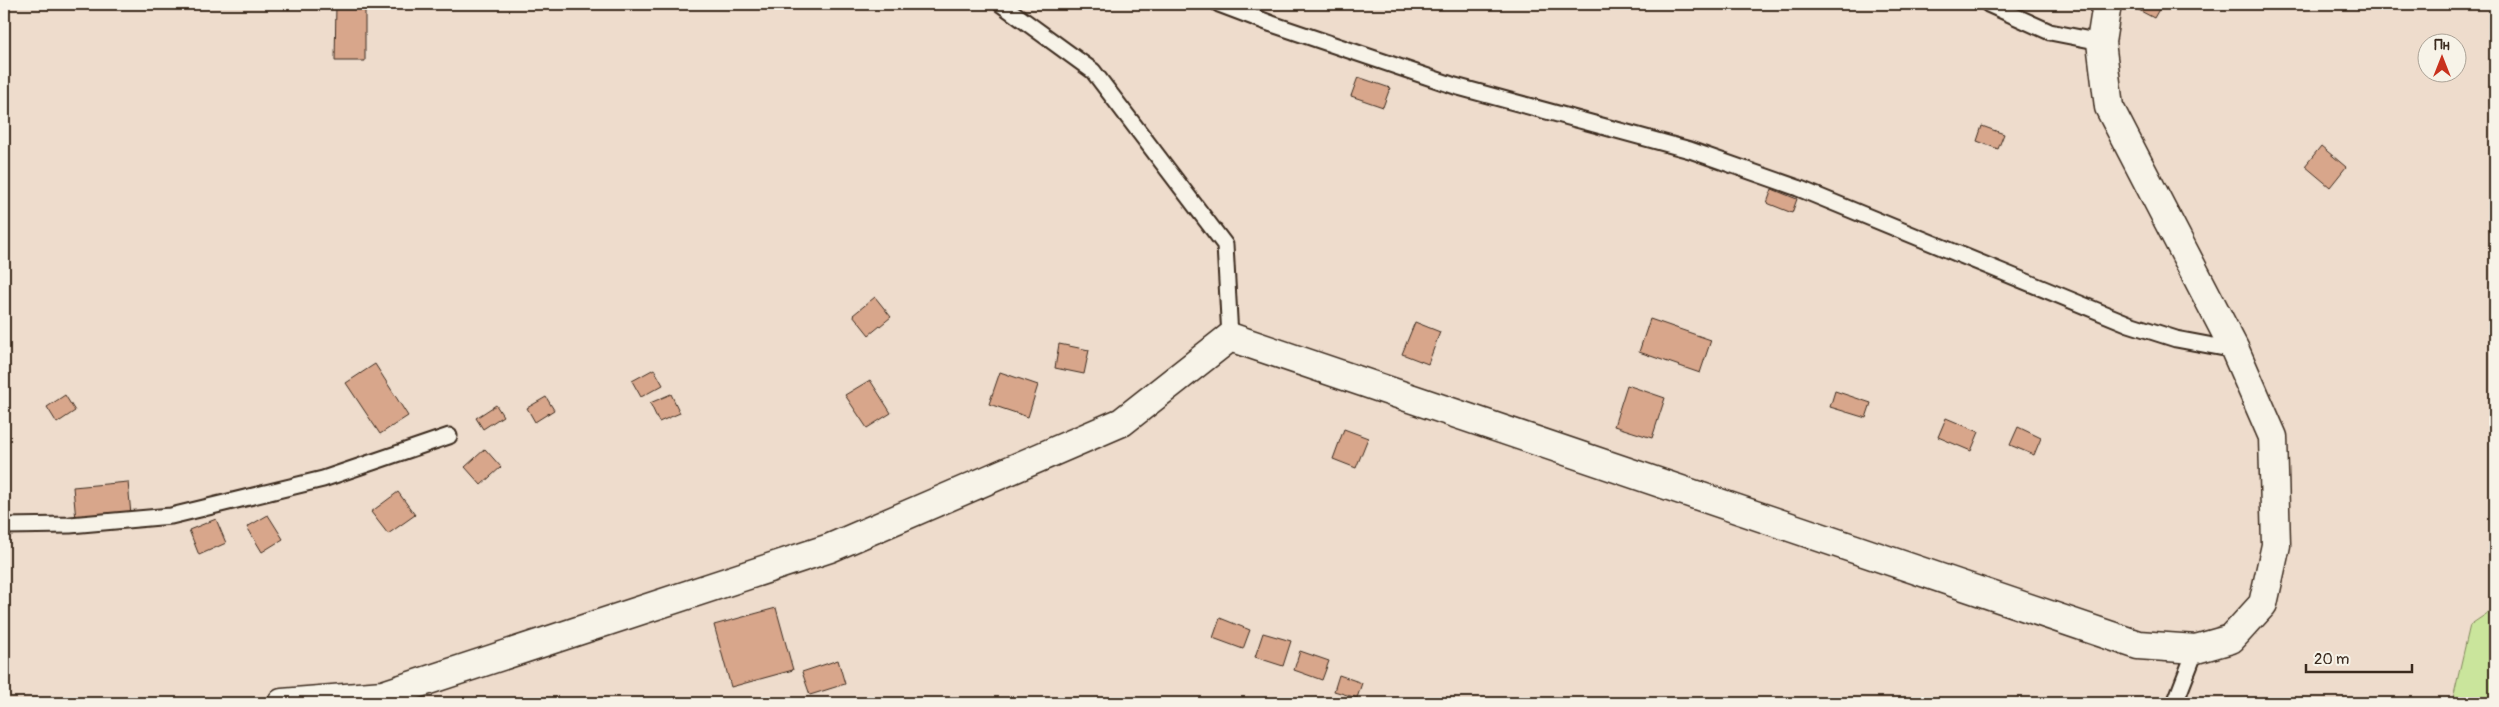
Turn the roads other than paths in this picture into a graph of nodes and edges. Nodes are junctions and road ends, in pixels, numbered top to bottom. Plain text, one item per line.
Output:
1 (1001, 4) edge
2 (1220, 4) edge
3 (1988, 4) edge
4 (2107, 4) edge
5 (2101, 42) junction
6 (1230, 336) junction
7 (2234, 350) junction
8 (449, 436) dead end
9 (4, 526) edge
10 (2196, 649) junction
11 (282, 703) edge
12 (2175, 703) edge

1 - 6 lane
2 - 7 lane
3 - 5 lane
4 - 5 street
5 - 7 street
6 - 10 street
6 - 11 street
7 - 10 street
8 - 9 lane
10 - 12 lane

